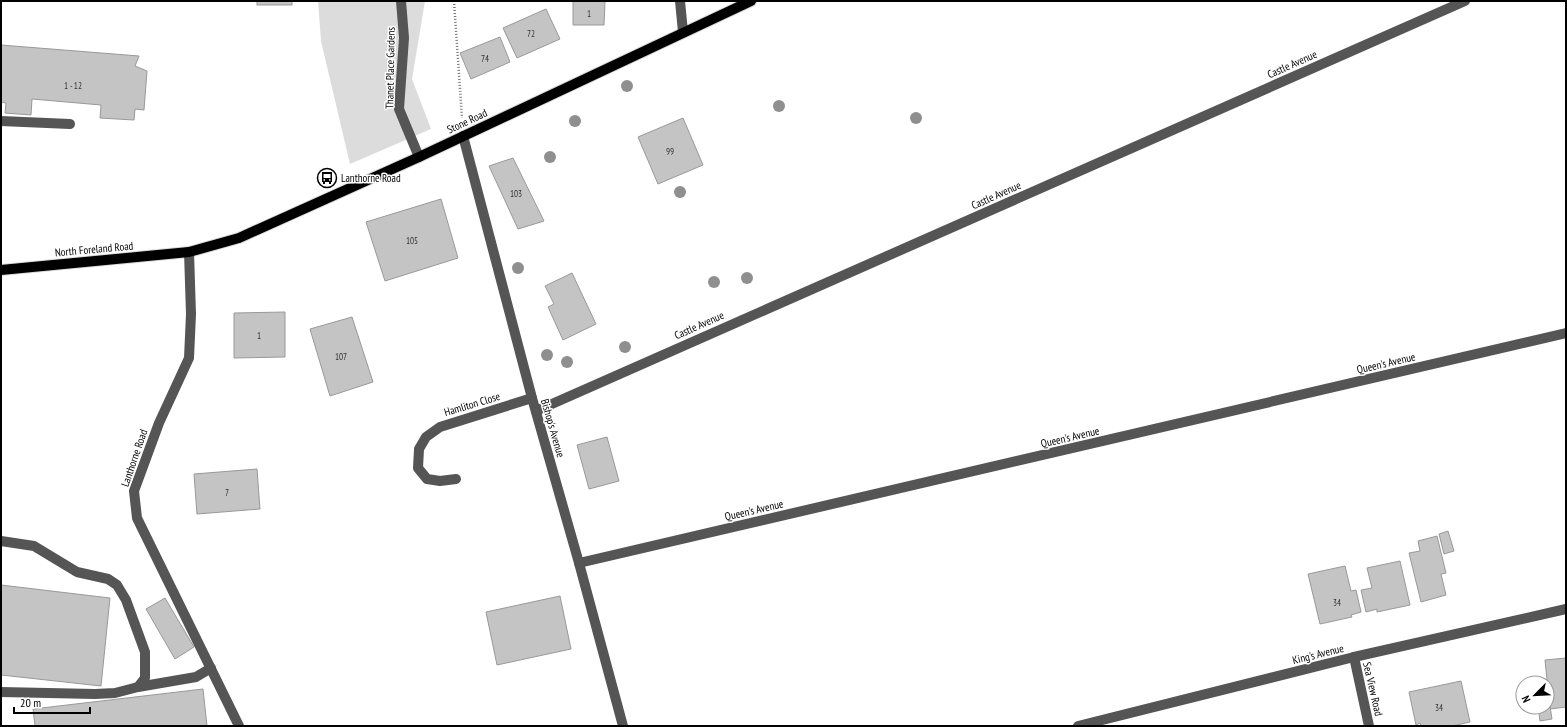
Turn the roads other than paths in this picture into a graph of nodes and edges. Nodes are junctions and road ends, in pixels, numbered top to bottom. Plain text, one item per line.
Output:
1 (401, 1) edge
2 (680, 1) edge
3 (751, 1) edge
4 (1465, 1) edge
5 (683, 32) junction
6 (1, 121) edge
7 (70, 124) dead end
8 (463, 136) junction
9 (419, 157) junction
10 (189, 252) junction
11 (1, 270) edge
12 (1566, 333) edge
13 (532, 398) junction
14 (536, 410) junction
15 (456, 479) dead end
16 (1, 541) edge
17 (579, 563) junction
18 (1566, 609) edge
19 (1354, 657) junction
20 (211, 668) junction
21 (138, 686) junction
22 (1, 692) edge
23 (239, 726) edge
24 (623, 726) edge
25 (1078, 726) edge
26 (1369, 726) edge

1 - 9 street, Thanet Place Gardens
2 - 5 street
3 - 5 main road, Stone Road
4 - 14 street, Castle Avenue
5 - 8 main road, Stone Road
6 - 7 street
8 - 9 main road, Stone Road
8 - 13 street, Bishop's Avenue
9 - 10 main road, Stone Road
10 - 11 main road, North Foreland Road
10 - 20 street, Lanthorne Road
12 - 17 street, Queen's Avenue
13 - 14 street, Bishop's Avenue
13 - 15 street, Hamliton Close
14 - 17 street, Bishop's Avenue
16 - 21 street
17 - 24 street, Bishop's Avenue
18 - 19 street, King's Avenue
19 - 25 street, King's Avenue
19 - 26 street, Sea View Road
20 - 21 street
20 - 23 street, Lanthorne Road
21 - 22 street

